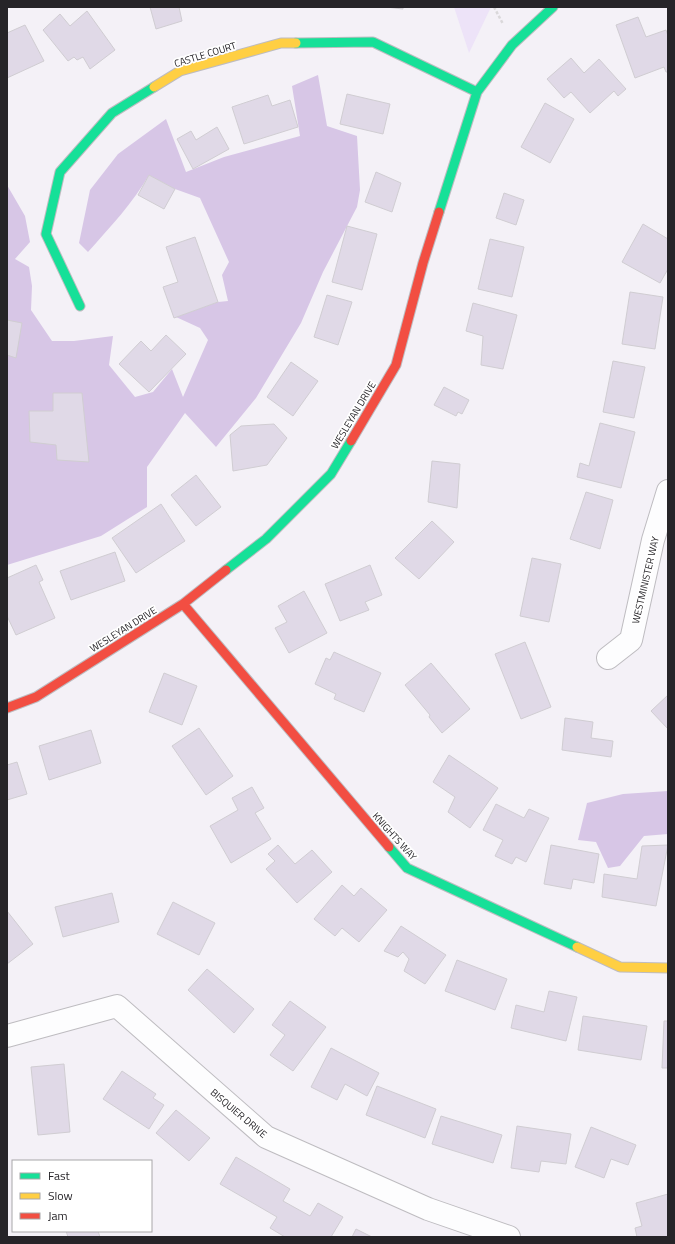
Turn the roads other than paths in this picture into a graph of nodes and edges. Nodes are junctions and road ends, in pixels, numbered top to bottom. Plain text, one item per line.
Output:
1 (553, 7) edge
2 (477, 92) junction
3 (80, 306) dead end
4 (668, 491) edge
5 (661, 542) edge
6 (183, 604) junction
7 (608, 658) dead end
8 (7, 708) edge
9 (668, 968) edge
10 (7, 1036) edge
11 (509, 1237) edge

1 - 2 street, WESLEYAN DRIVE
2 - 3 street, CASTLE COURT
2 - 6 street, WESLEYAN DRIVE
4 - 5 street, WESTMINISTER WAY
5 - 7 street, WESTMINISTER WAY
6 - 8 street, WESLEYAN DRIVE
6 - 9 street, KNIGHTS WAY
10 - 11 street, BISQUIER DRIVE

